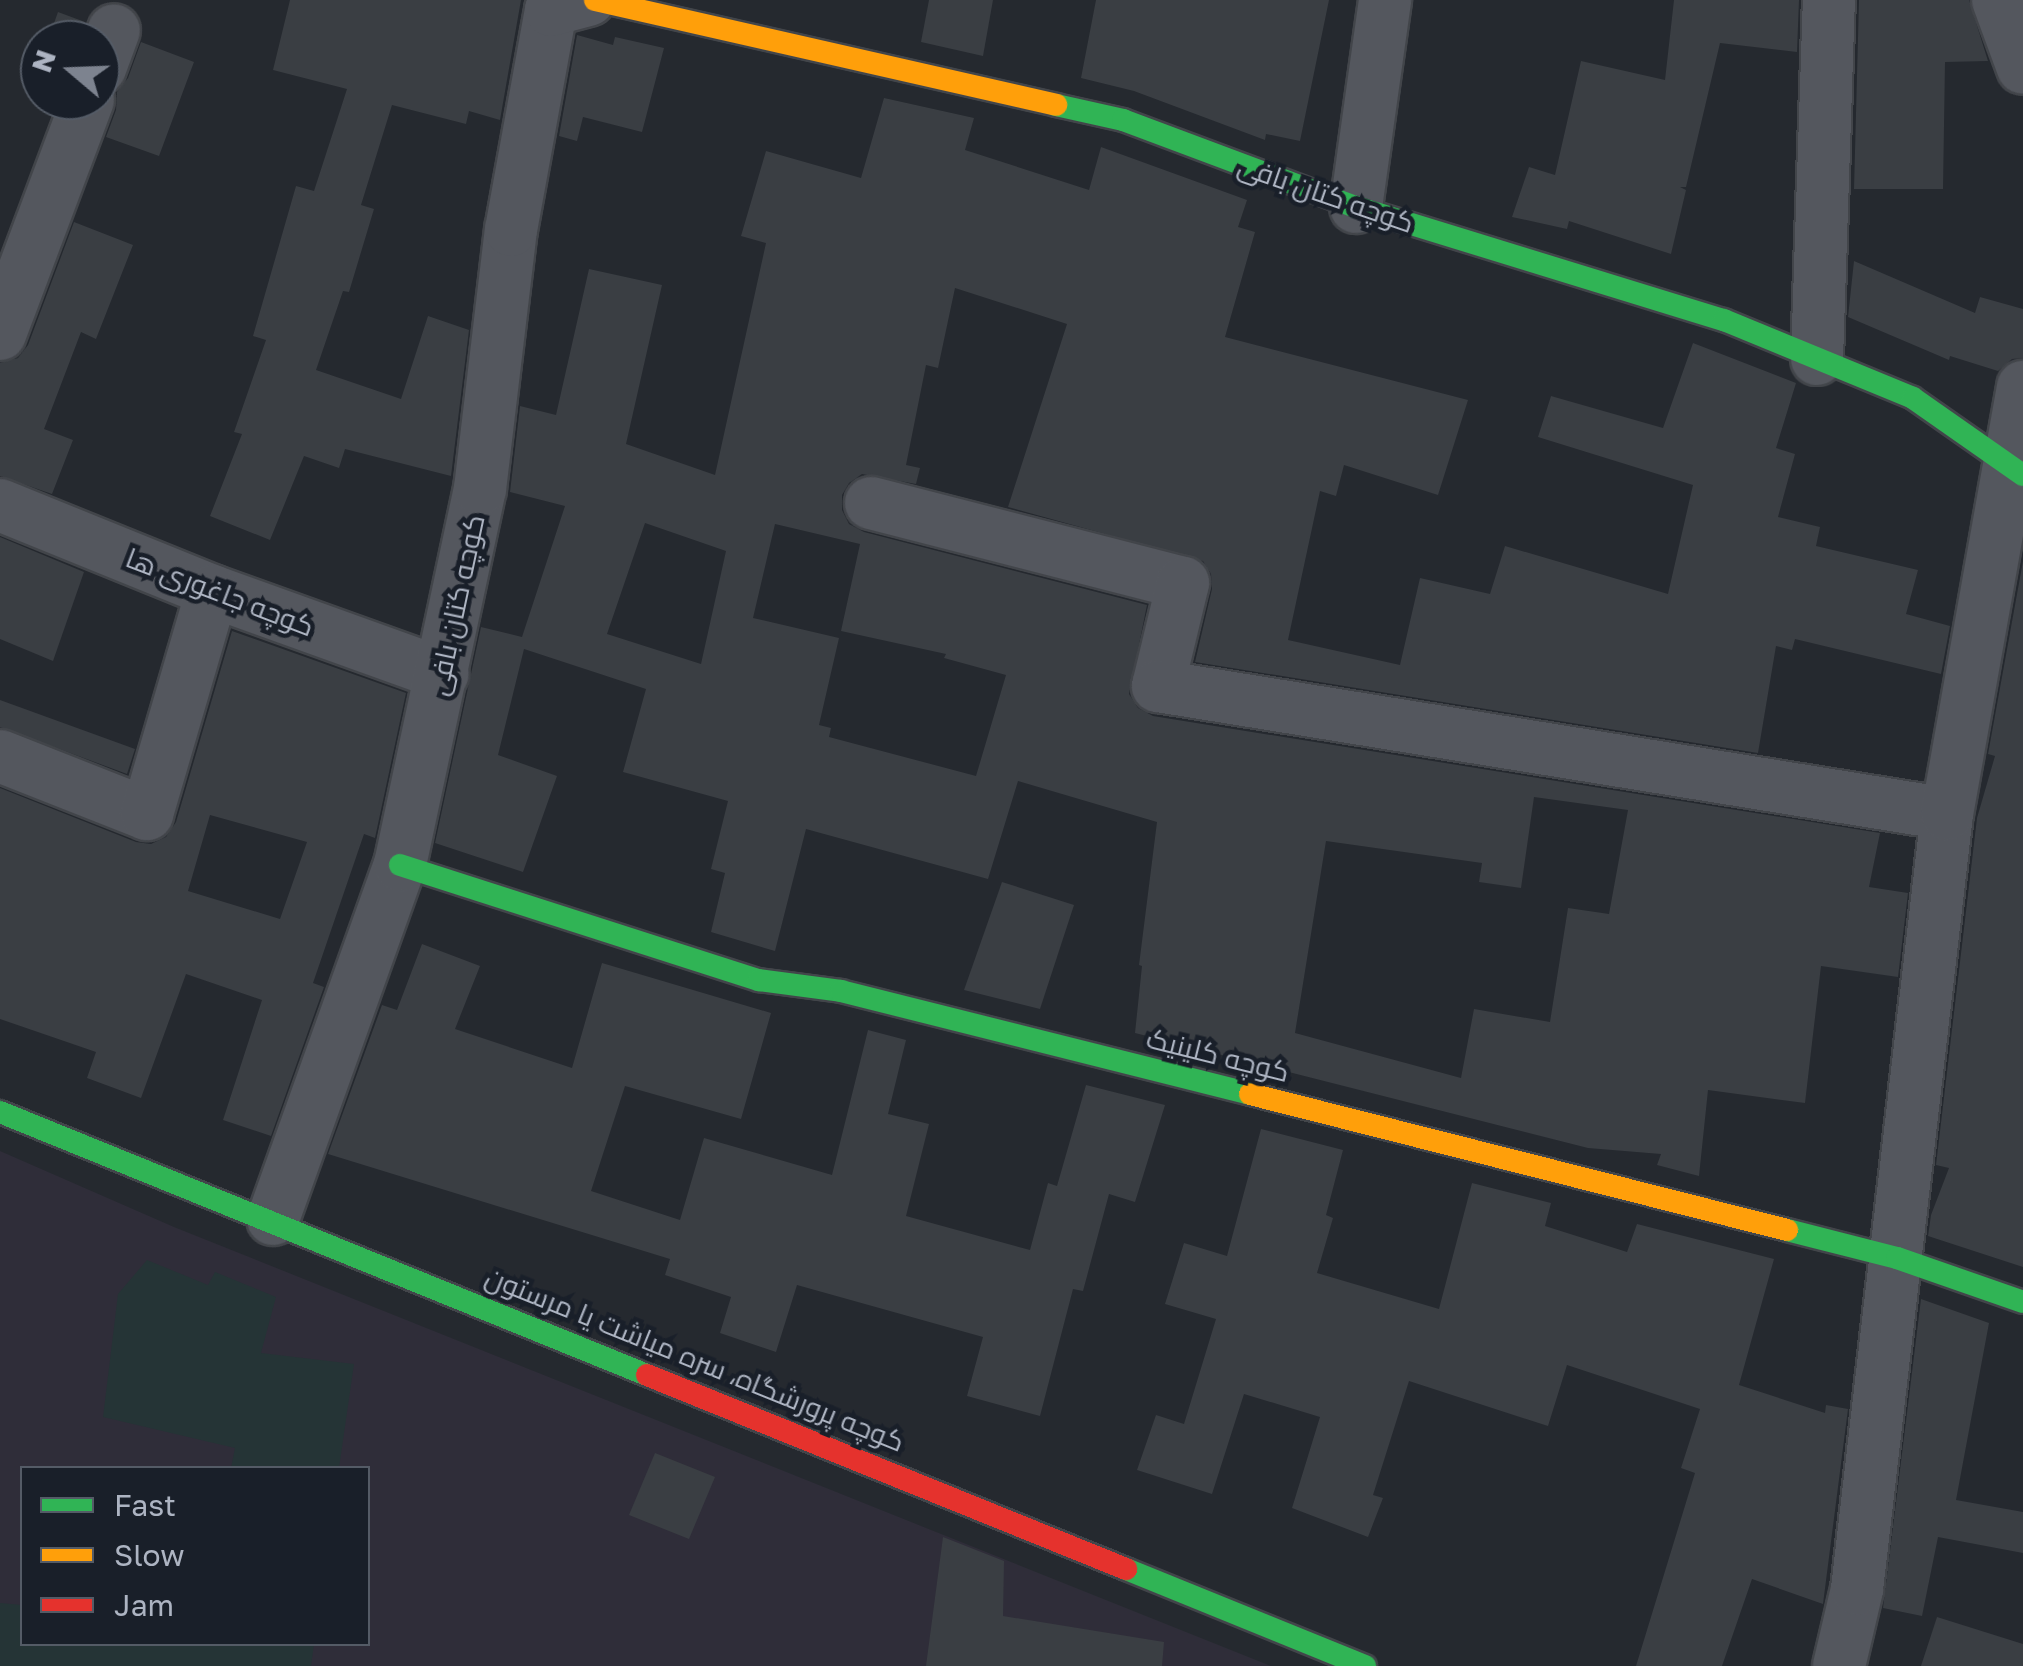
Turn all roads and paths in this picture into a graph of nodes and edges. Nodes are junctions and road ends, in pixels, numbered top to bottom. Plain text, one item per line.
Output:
1 (1384, 0) edge
2 (1830, 0) edge
3 (1998, 0) edge
4 (572, 2) edge
5 (2023, 68) edge
6 (80, 120) edge
7 (1356, 208) junction
8 (0, 334) edge
9 (1817, 359) junction
10 (2023, 387) edge
11 (2017, 471) edge
12 (870, 503) dead end
13 (0, 505) edge
14 (212, 591) junction
15 (442, 674) junction
16 (0, 756) edge
17 (1947, 814) junction
18 (400, 865) junction
19 (0, 1112) edge
20 (273, 1219) junction
21 (1897, 1258) junction
22 (2023, 1302) edge
23 (1365, 1666) edge
24 (1839, 1666) edge

1 - 7 street
2 - 9 street
3 - 5 street
4 - 7 street, کوچه کتان بافی
4 - 15 street, کوچه کتان بافی
6 - 8 street
7 - 9 street, کوچه کتان بافی
9 - 11 street, کوچه کتان بافی
10 - 11 street
11 - 17 street
12 - 17 street
13 - 14 street, کوچه جاغوری ها
14 - 15 street, کوچه جاغوری ها
14 - 16 street
15 - 18 street, کوچه کتان بافی
17 - 21 street
18 - 20 street, کوچه کتان بافی
18 - 21 street, کوچه کلینیک
19 - 20 street, کوچه پرورشگاه، سره میاشت یا مرستون
20 - 23 street, کوچه پرورشگاه، سره میاشت یا مرستون
21 - 22 street, کوچه کلینیک
21 - 24 street

